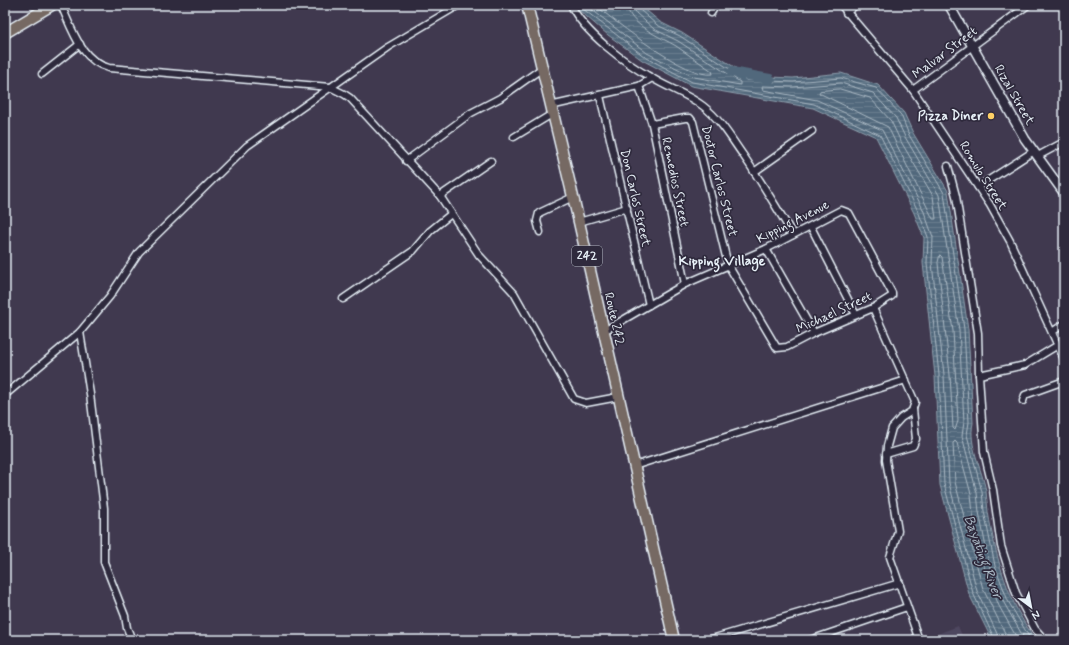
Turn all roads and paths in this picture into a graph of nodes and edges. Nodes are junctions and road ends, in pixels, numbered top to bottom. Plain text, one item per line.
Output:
1 (52, 5) edge
2 (61, 5) edge
3 (459, 5) edge
4 (526, 5) edge
5 (571, 5) edge
6 (716, 5) edge
7 (840, 5) edge
8 (856, 5) edge
9 (949, 5) edge
10 (1028, 5) edge
11 (711, 13) dead end
12 (846, 13) junction
13 (5, 33) edge
14 (80, 44) junction
15 (972, 47) junction
16 (542, 68) junction
17 (42, 74) dead end
18 (652, 78) junction
19 (639, 86) junction
20 (330, 87) junction
21 (913, 90) junction
22 (600, 96) junction
23 (551, 110) junction
24 (652, 124) junction
25 (812, 131) dead end
26 (514, 137) dead end
27 (1064, 142) edge
28 (1036, 154) junction
29 (406, 161) junction
30 (491, 161) dead end
31 (948, 166) dead end
32 (754, 172) junction
33 (978, 187) junction
34 (1064, 193) edge
35 (440, 196) junction
36 (573, 197) junction
37 (627, 208) junction
38 (451, 214) junction
39 (579, 222) junction
40 (811, 227) junction
41 (540, 232) dead end
42 (793, 235) junction
43 (766, 249) junction
44 (728, 265) junction
45 (685, 284) junction
46 (892, 293) joint
47 (343, 299) dead end
48 (648, 305) junction
49 (873, 308) junction
50 (856, 315) junction
51 (1064, 324) edge
52 (604, 331) junction
53 (80, 332) junction
54 (1052, 332) junction
55 (814, 333) junction
56 (1058, 345) junction
57 (781, 349) joint
58 (1064, 358) edge
59 (979, 375) junction
60 (906, 380) junction
61 (1064, 381) edge
62 (5, 395) edge
63 (618, 397) junction
64 (1023, 401) dead end
65 (913, 409) junction
66 (886, 454) junction
67 (634, 466) junction
68 (900, 583) junction
69 (907, 607) junction
70 (132, 640) edge
71 (674, 640) edge
72 (708, 640) edge
73 (810, 640) edge
74 (919, 640) edge
75 (1045, 640) edge

1 - 13 main road
2 - 14 street
3 - 20 street
4 - 16 main road, Route 242 / 242
5 - 18 street
6 - 11 street
7 - 12 street, Romulo Street
8 - 12 street
9 - 15 street, Rizal Street
10 - 15 street, Malvar Street
12 - 21 street, Romulo Street
14 - 17 street
14 - 20 street
15 - 21 street, Malvar Street
15 - 28 street, Rizal Street
16 - 23 main road, Route 242 / 242
16 - 29 street
18 - 19 street
18 - 32 street
19 - 22 street
19 - 24 street, Remedios Street
20 - 29 street
20 - 53 street
21 - 33 street, Romulo Street
22 - 23 street
22 - 37 street, Don Carlos Street
23 - 26 street
23 - 36 main road, Route 242 / 242
24 - 44 street, Doctor Carlos Street
24 - 45 street, Remedios Street
25 - 32 street
27 - 28 street
28 - 33 street
28 - 34 street, Rizal Street
29 - 35 street
30 - 35 street
31 - 59 street
32 - 42 street
33 - 54 street, Romulo Street
35 - 38 street
36 - 39 main road, Route 242 / 242
36 - 41 street
37 - 39 street
37 - 48 street, Don Carlos Street
38 - 47 street
38 - 63 street
39 - 52 main road, Route 242 / 242
40 - 42 street, Kipping Avenue
40 - 46 street, Kipping Avenue
40 - 50 street
42 - 43 street, Kipping Avenue
43 - 44 street, Kipping Avenue
43 - 55 street
44 - 45 street, Kipping Avenue
44 - 57 street, Doctor Carlos Street
45 - 48 street, Kipping Avenue
46 - 49 street, Michael Street
48 - 52 street
49 - 50 street, Michael Street
49 - 60 street
50 - 55 street, Michael Street
51 - 54 street
52 - 63 main road, Route 242 / 242
53 - 62 street
53 - 70 street
54 - 56 street, Romulo Street
55 - 57 street, Michael Street
56 - 58 street, Romulo Street
56 - 59 street
59 - 75 street
60 - 65 street
60 - 67 street
61 - 64 street
63 - 67 main road, Route 242 / 242
65 - 66 street
65 - 66 street
66 - 68 street
67 - 71 main road, Route 242 / 242
68 - 69 street
68 - 72 street
69 - 73 street
69 - 74 street

